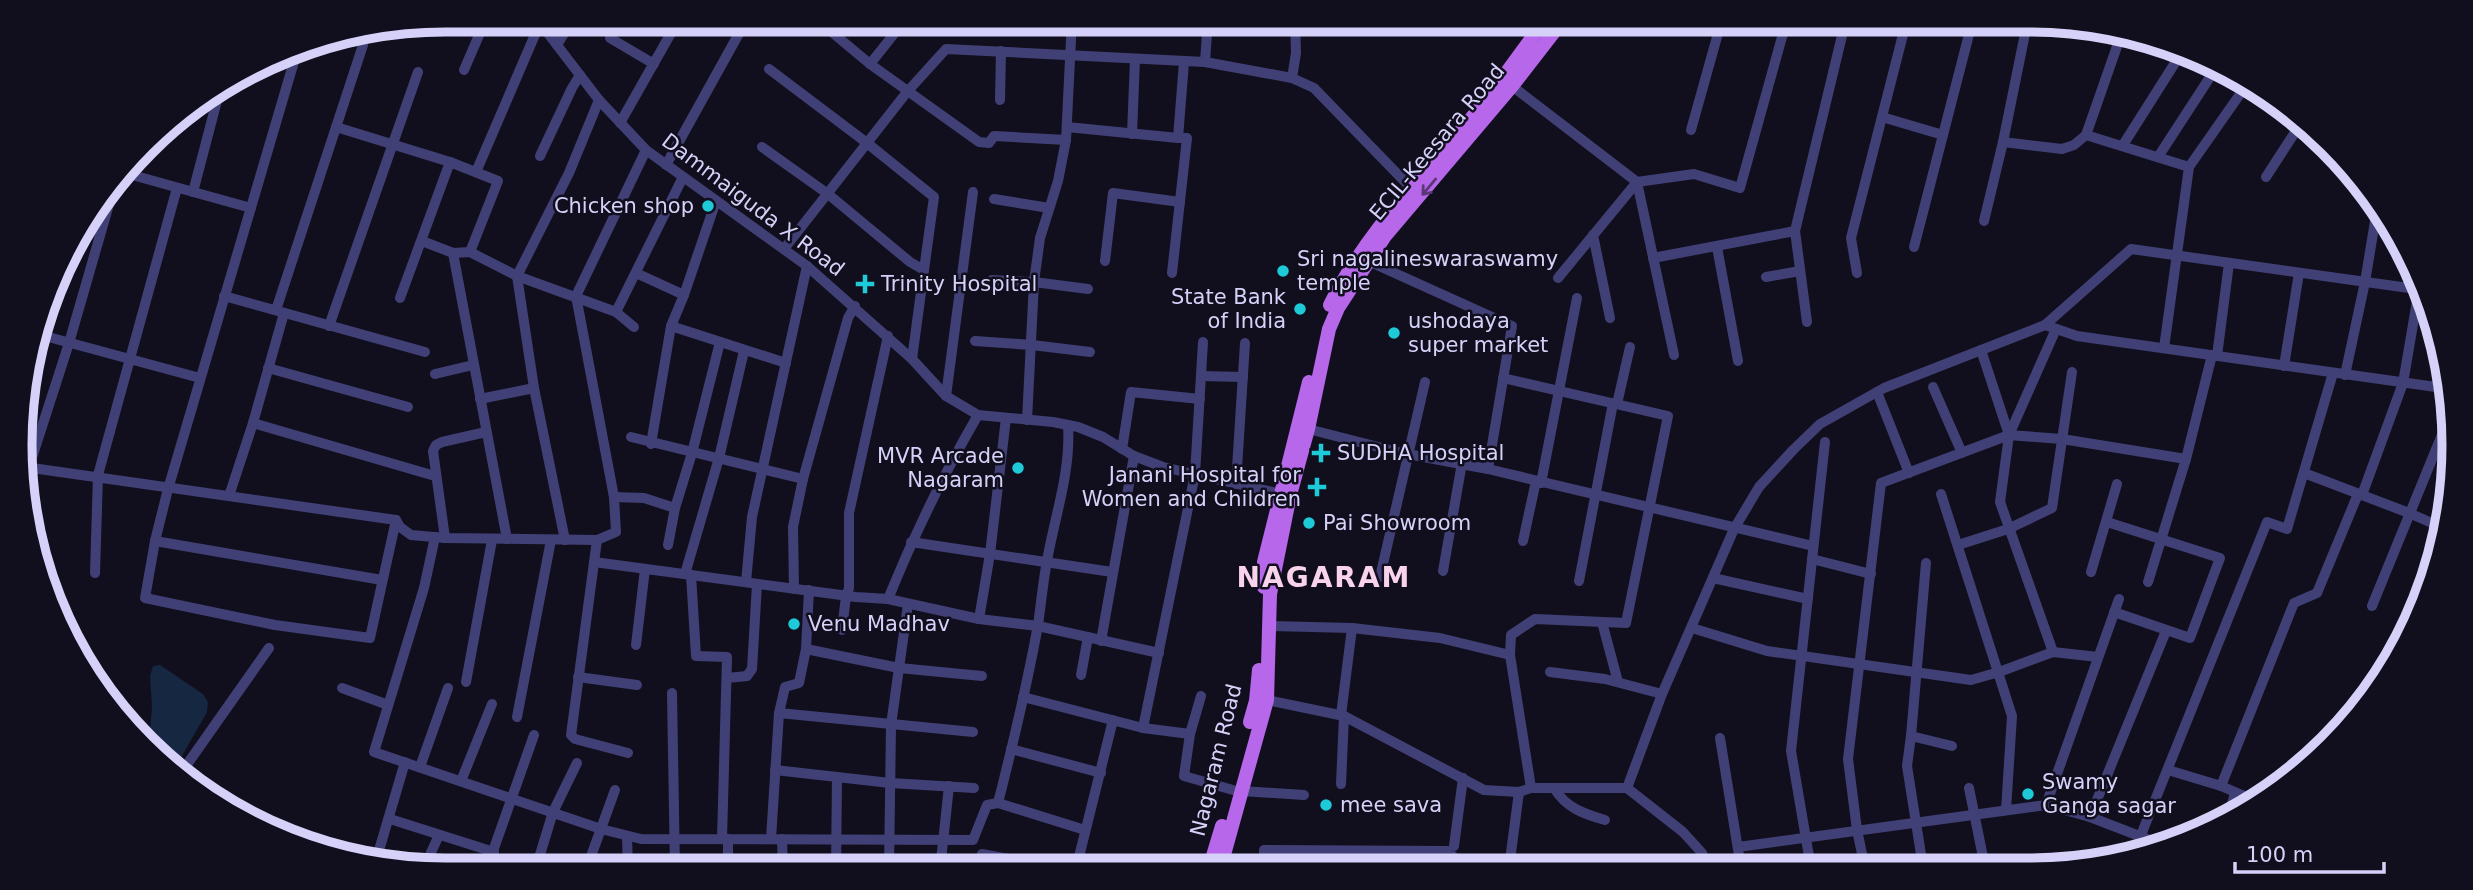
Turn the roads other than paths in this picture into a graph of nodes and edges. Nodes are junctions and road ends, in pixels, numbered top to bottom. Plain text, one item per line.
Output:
1 (480, 32) edge
2 (534, 32) edge
3 (547, 32) edge
4 (565, 32) edge
5 (672, 32) edge
6 (740, 32) edge
7 (833, 32) edge
8 (896, 32) edge
9 (1071, 32) edge
10 (1207, 32) edge
11 (1295, 32) edge
12 (1537, 32) edge
13 (1554, 32) edge
14 (1718, 32) edge
15 (1783, 32) edge
16 (1843, 32) edge
17 (1904, 32) edge
18 (1970, 32) edge
19 (2025, 32) edge
20 (610, 38) dead end
21 (2119, 42) edge
22 (363, 45) dead end
23 (557, 45) junction
24 (1001, 51) junction
25 (1070, 55) junction
26 (1135, 59) junction
27 (2177, 59) edge
28 (294, 60) edge
29 (1184, 62) junction
30 (1205, 62) junction
31 (654, 64) junction
32 (870, 64) junction
33 (769, 69) dead end
34 (464, 71) dead end
35 (418, 72) dead end
36 (2212, 74) edge
37 (580, 75) junction
38 (1292, 78) junction
39 (1512, 86) junction
40 (2242, 91) edge
41 (907, 92) junction
42 (217, 100) edge
43 (599, 100) junction
44 (1000, 100) dead end
45 (1882, 117) junction
46 (620, 122) junction
47 (336, 127) junction
48 (1067, 127) junction
49 (1691, 130) dead end
50 (2296, 130) edge
51 (1466, 132) junction
52 (1132, 134) junction
53 (1943, 135) junction
54 (2086, 135) junction
55 (1178, 138) junction
56 (1066, 140) junction
57 (2003, 142) junction
58 (393, 143) junction
59 (867, 143) junction
60 (2123, 145) junction
61 (762, 147) dead end
62 (646, 150) junction
63 (540, 156) dead end
64 (2158, 157) junction
65 (450, 162) junction
66 (666, 165) junction
67 (2189, 167) junction
68 (476, 172) junction
69 (132, 175) edge
70 (683, 177) junction
71 (2266, 177) dead end
72 (1637, 182) junction
73 (1410, 187) junction
74 (177, 188) junction
75 (193, 192) junction
76 (973, 192) dead end
77 (828, 194) junction
78 (994, 199) dead end
79 (716, 201) junction
80 (1180, 202) junction
81 (109, 204) edge
82 (251, 208) junction
83 (1049, 208) junction
84 (2374, 219) edge
85 (1984, 222) dead end
86 (1795, 230) junction
87 (1593, 235) junction
88 (422, 241) junction
89 (1717, 247) junction
90 (1914, 247) dead end
91 (784, 249) junction
92 (470, 252) junction
93 (453, 253) junction
94 (2176, 255) junction
95 (1653, 258) junction
96 (1105, 261) dead end
97 (1368, 261) junction
98 (2230, 263) junction
99 (807, 266) junction
100 (924, 270) junction
101 (1800, 271) junction
102 (636, 273) junction
103 (1172, 273) dead end
104 (1857, 273) dead end
105 (2299, 273) junction
106 (517, 276) junction
107 (1766, 277) dead end
108 (1558, 278) dead end
109 (992, 280) dead end
110 (1034, 282) junction
111 (2365, 282) junction
112 (2410, 288) edge
113 (1088, 289) dead end
114 (684, 295) junction
115 (224, 296) junction
116 (576, 296) junction
117 (400, 298) dead end
118 (1577, 298) dead end
119 (2417, 303) edge
120 (855, 306) junction
121 (280, 312) junction
122 (616, 312) junction
123 (1610, 318) dead end
124 (1807, 321) dead end
125 (329, 326) junction
126 (671, 326) junction
127 (634, 327) dead end
128 (2050, 327) junction
129 (888, 336) junction
130 (46, 337) edge
131 (975, 341) dead end
132 (720, 342) junction
133 (1203, 342) dead end
134 (69, 343) junction
135 (1245, 343) dead end
136 (1032, 345) junction
137 (1630, 347) dead end
138 (2164, 348) junction
139 (1981, 350) junction
140 (744, 351) junction
141 (425, 352) dead end
142 (1090, 352) dead end
143 (1674, 355) dead end
144 (2215, 356) junction
145 (128, 359) junction
146 (912, 359) junction
147 (1738, 362) dead end
148 (786, 363) junction
149 (473, 365) junction
150 (2284, 366) junction
151 (268, 368) junction
152 (2072, 372) dead end
153 (2333, 373) junction
154 (435, 374) dead end
155 (2345, 375) junction
156 (1201, 376) junction
157 (1243, 377) junction
158 (200, 378) junction
159 (1503, 378) junction
160 (1424, 382) dead end
161 (2403, 383) junction
162 (1933, 387) dead end
163 (2437, 387) edge
164 (534, 388) junction
165 (1559, 391) junction
166 (1877, 392) junction
167 (946, 396) junction
168 (480, 399) junction
169 (1200, 399) junction
170 (1615, 404) junction
171 (408, 407) dead end
172 (978, 415) junction
173 (1006, 418) junction
174 (1027, 420) junction
175 (253, 423) junction
176 (1068, 425) junction
177 (1308, 429) junction
178 (486, 432) junction
179 (2009, 435) junction
180 (2442, 435) edge
181 (631, 438) dead end
182 (2062, 439) junction
183 (1825, 442) dead end
184 (651, 444) junction
185 (1122, 449) junction
186 (32, 452) edge
187 (692, 453) junction
188 (1962, 453) junction
189 (1408, 454) junction
190 (1134, 456) junction
191 (719, 458) junction
192 (2186, 459) junction
193 (1462, 463) junction
194 (32, 468) edge
195 (763, 468) junction
196 (1488, 469) junction
197 (1909, 472) junction
198 (2304, 473) junction
199 (1195, 474) junction
200 (97, 475) junction
201 (435, 476) junction
202 (803, 479) junction
203 (1539, 482) junction
204 (1236, 484) junction
205 (2117, 484) dead end
206 (168, 489) junction
207 (1941, 494) dead end
208 (2360, 494) junction
209 (1285, 495) junction
210 (1595, 495) junction
211 (229, 496) junction
212 (614, 497) junction
213 (1649, 507) junction
214 (675, 508) junction
215 (2409, 513) junction
216 (396, 520) junction
217 (2107, 522) junction
218 (2434, 524) edge
219 (1734, 529) junction
220 (2008, 529) junction
221 (440, 538) junction
222 (507, 538) junction
223 (492, 540) junction
224 (551, 540) junction
225 (565, 540) junction
226 (597, 540) junction
227 (2160, 540) junction
228 (155, 541) junction
229 (1523, 541) dead end
230 (911, 542) junction
231 (668, 545) dead end
232 (1958, 545) junction
233 (1813, 546) junction
234 (990, 554) junction
235 (1812, 559) junction
236 (1047, 561) junction
237 (594, 562) junction
238 (1926, 563) dead end
239 (645, 569) junction
240 (1443, 571) dead end
241 (1112, 572) junction
242 (2091, 572) dead end
243 (95, 573) dead end
244 (1871, 574) junction
245 (688, 575) junction
246 (1380, 577) dead end
247 (1713, 578) junction
248 (382, 580) junction
249 (1579, 580) dead end
250 (2148, 582) dead end
251 (752, 583) junction
252 (794, 589) junction
253 (809, 590) junction
254 (846, 596) junction
255 (888, 599) junction
256 (1808, 599) junction
257 (2119, 599) dead end
258 (908, 604) junction
259 (2372, 606) dead end
260 (2114, 612) junction
261 (979, 619) junction
262 (1601, 622) junction
263 (1038, 626) junction
264 (1270, 626) junction
265 (1352, 628) junction
266 (1692, 628) junction
267 (842, 630) dead end
268 (2166, 631) junction
269 (1088, 638) junction
270 (1101, 640) junction
271 (636, 645) dead end
272 (269, 648) dead end
273 (806, 649) junction
274 (2053, 652) junction
275 (1159, 653) junction
276 (1510, 655) junction
277 (1802, 656) junction
278 (2098, 657) junction
279 (1860, 663) junction
280 (900, 668) junction
281 (1550, 672) dead end
282 (1917, 672) junction
283 (1999, 672) junction
284 (1081, 675) dead end
285 (982, 676) dead end
286 (578, 677) junction
287 (727, 678) junction
288 (467, 682) dead end
289 (1618, 682) junction
290 (637, 685) dead end
291 (342, 688) dead end
292 (448, 688) dead end
293 (672, 693) dead end
294 (1662, 694) junction
295 (1201, 696) dead end
296 (1023, 697) junction
297 (1267, 700) junction
298 (492, 704) dead end
299 (388, 705) junction
300 (779, 713) junction
301 (1342, 715) junction
302 (517, 717) dead end
303 (1113, 720) junction
304 (891, 724) junction
305 (1143, 728) junction
306 (973, 732) dead end
307 (1190, 734) junction
308 (534, 735) dead end
309 (1911, 736) junction
310 (1720, 738) dead end
311 (1952, 746) dead end
312 (1011, 749) junction
313 (628, 752) dead end
314 (405, 762) junction
315 (577, 763) dead end
316 (186, 767) edge
317 (419, 767) junction
318 (775, 770) junction
319 (2168, 770) junction
320 (1101, 773) junction
321 (836, 777) junction
322 (1463, 778) junction
323 (460, 781) junction
324 (890, 783) junction
325 (1341, 784) dead end
326 (949, 786) junction
327 (2221, 786) junction
328 (974, 788) dead end
329 (1531, 788) junction
330 (1554, 788) junction
331 (1627, 788) junction
332 (1969, 788) dead end
333 (615, 790) dead end
334 (1237, 790) junction
335 (1519, 792) junction
336 (2235, 793) junction
337 (1304, 795) dead end
338 (2246, 797) edge
339 (512, 798) junction
340 (998, 803) junction
341 (2046, 805) junction
342 (2232, 805) edge
343 (2006, 810) junction
344 (553, 812) junction
345 (1975, 814) junction
346 (2090, 817) junction
347 (390, 819) junction
348 (1605, 820) dead end
349 (1916, 821) junction
350 (601, 829) junction
351 (1085, 830) junction
352 (1857, 830) junction
353 (439, 835) junction
354 (2141, 835) junction
355 (627, 836) junction
356 (1807, 837) junction
357 (944, 838) junction
358 (674, 839) junction
359 (725, 839) junction
360 (776, 839) junction
361 (836, 839) junction
362 (889, 839) junction
363 (2151, 840) edge
364 (380, 847) dead end
365 (1738, 847) junction
366 (1379, 851) junction
367 (1451, 851) junction
368 (494, 852) junction
369 (982, 854) dead end
370 (429, 858) edge
371 (491, 858) edge
372 (539, 858) edge
373 (590, 858) edge
374 (628, 858) edge
375 (675, 858) edge
376 (727, 858) edge
377 (780, 858) edge
378 (836, 858) edge
379 (889, 858) edge
380 (942, 858) edge
381 (1003, 858) edge
382 (1079, 858) edge
383 (1213, 858) edge
384 (1222, 858) edge
385 (1264, 858) edge
386 (1379, 858) edge
387 (1452, 858) edge
388 (1510, 858) edge
389 (1704, 858) edge
390 (1740, 858) edge
391 (1810, 858) edge
392 (1863, 858) edge
393 (1922, 858) edge
394 (1983, 858) edge

1 - 34 street
2 - 68 street
3 - 23 street, Dammaiguda X Road
4 - 23 street
5 - 31 street
6 - 66 street
7 - 32 street
8 - 32 street
9 - 25 street
10 - 30 street
11 - 38 street
12 - 51 main road, ECIL-Keesara Road
13 - 39 main road, ECIL-Keesara Road
14 - 49 street
15 - 72 street
16 - 86 street
17 - 45 street
18 - 53 street
19 - 57 street
20 - 31 street
21 - 54 street
22 - 47 street
23 - 37 street, Dammaiguda X Road
24 - 25 street
24 - 41 street
24 - 44 street
25 - 26 street
25 - 48 street
26 - 29 street
26 - 52 street
27 - 60 street
28 - 82 street
29 - 30 street
29 - 55 street
30 - 38 street
31 - 46 street
32 - 41 street
33 - 59 street
35 - 58 street
36 - 64 street
37 - 43 street, Dammaiguda X Road
37 - 63 street
38 - 73 street
39 - 51 main road, ECIL-Keesara Road
39 - 72 street
40 - 67 street
41 - 56 street
41 - 59 street
42 - 75 street
43 - 46 street, Dammaiguda X Road
43 - 106 street
45 - 53 street
45 - 104 street
46 - 62 street, Dammaiguda X Road
47 - 58 street
47 - 121 street
48 - 52 street
48 - 56 street
50 - 71 street
51 - 73 main road, ECIL-Keesara Road
51 -> 97 main road, ECIL-Keesara Road
52 - 55 street
53 - 90 street
54 - 57 street
54 - 60 street
55 - 80 street
56 - 83 street
57 - 85 street
58 - 65 street
58 - 125 street
59 - 77 street
59 - 100 street
60 - 64 street
61 - 77 street
62 - 66 street, Dammaiguda X Road
62 - 116 street
64 - 67 street
65 - 68 street
65 - 88 street
66 - 70 street, Dammaiguda X Road
67 - 94 street
68 - 92 street
69 - 74 street
70 - 79 street, Dammaiguda X Road
70 - 102 street
72 - 87 street
72 - 95 street
73 - 209 main road, ECIL-Keesara Road
74 - 75 street
74 - 145 street
75 - 82 street
76 - 167 street
77 - 91 street
77 - 100 street
78 - 83 street
79 - 91 street, Dammaiguda X Road
79 - 114 street
80 - 96 street
80 - 103 street
81 - 134 street
82 - 115 street
83 - 110 street
84 - 111 street
86 - 89 street
86 - 101 street
87 - 108 street
87 - 123 street
88 - 93 street
88 - 117 street
89 - 95 street
89 - 147 street
91 - 99 street, Dammaiguda X Road
92 - 93 street
92 - 106 street
93 - 149 street
94 - 98 street
94 - 128 street
94 - 138 street
95 - 143 street
97 - 159 street
97 - 177 main road, ECIL-Keesara Road
98 - 105 street
98 - 144 street
99 - 120 street, Dammaiguda X Road
99 - 148 street
100 - 146 street
101 - 107 street
101 - 124 street
102 - 114 street
102 - 122 street
105 - 111 street
105 - 150 street
106 - 116 street
106 - 164 street
109 - 110 street
110 - 113 street
110 - 136 street
111 - 112 street
111 - 155 street
114 - 126 street
115 - 121 street
115 - 158 street
116 - 122 street
116 - 212 street
118 - 165 street
119 - 161 street
120 - 129 street, Dammaiguda X Road
120 - 202 street
121 - 125 street
121 - 151 street
122 - 127 street
125 - 141 street
126 - 132 street
126 - 184 street
128 - 138 street
128 - 139 street
128 - 179 street
129 - 146 street, Dammaiguda X Road
129 - 254 street
130 - 134 street
131 - 136 street
132 - 140 street
132 - 187 street
133 - 156 street
134 - 145 street
134 - 186 street
135 - 157 street
136 - 142 street
136 - 174 street
137 - 170 street
138 - 144 street
139 - 166 street
139 - 179 street
140 - 148 street
140 - 191 street
144 - 150 street
144 - 192 street
145 - 158 street
145 - 200 street
146 - 167 street, Dammaiguda X Road
148 - 195 street
149 - 154 street
149 - 168 street
150 - 153 street
151 - 171 street
151 - 175 street
152 - 182 street
153 - 155 street
153 - 198 street
155 - 161 street
156 - 157 street
156 - 169 street
157 - 204 street
158 - 206 street
159 - 165 street
159 - 196 street
160 - 189 street
161 - 163 street
161 - 208 street
162 - 188 street
164 - 168 street
164 - 225 street
165 - 170 street
165 - 203 street
166 - 197 street
166 - 219 street
167 - 172 street, Dammaiguda X Road
168 - 178 street
169 - 185 street
169 - 199 street
170 - 210 street
170 - 213 street
172 - 173 street, Dammaiguda X Road
172 - 230 street
173 - 174 street, Dammaiguda X Road
173 - 234 street
174 - 176 street, Dammaiguda X Road
175 - 201 street
175 - 211 street
176 - 185 street, Dammaiguda X Road
176 - 236 street
177 - 189 street
177 - 209 main road, ECIL-Keesara Road
178 - 201 street
178 - 222 street
179 - 182 street
179 - 188 street
179 - 220 street
180 - 215 street
181 - 184 street
182 - 192 street
182 - 220 street
183 - 233 street
184 - 187 street
185 - 190 street, Dammaiguda X Road
187 - 191 street
187 - 214 street
188 - 197 street
189 - 193 street
189 - 246 street
190 - 199 street, Dammaiguda X Road
190 - 241 street
191 - 195 street
191 - 245 street
192 - 227 street
193 - 196 street
193 - 240 street
194 - 200 street
195 - 202 street
195 - 251 street
196 - 203 street
197 - 244 street
198 - 208 street
198 - 319 street
199 - 204 street, Dammaiguda X Road
199 - 275 street
200 - 206 street
200 - 243 street
201 - 221 street
202 - 252 street
203 - 210 street
203 - 229 street
204 - 209 street, Dammaiguda X Road
205 - 217 street
206 - 211 street
206 - 228 street
207 - 232 street
208 - 215 street
208 - 327 street
209 - 264 main road, Nagaram Road
209 - 334 main road, Nagaram Road
210 - 213 street
210 - 249 street
211 - 216 street
212 - 214 street
212 - 226 street
213 - 219 street
213 - 262 street
214 - 231 street
215 - 218 street
215 - 259 street
216 - 221 street
216 - 248 street
217 - 227 street
217 - 242 street
219 - 233 street
219 - 247 street
220 - 232 street
220 - 274 street
221 - 223 street
221 - 299 street
222 - 223 street
222 - 224 street
223 - 288 street
224 - 225 street
224 - 302 street
225 - 226 street
226 - 237 street
227 - 250 street
227 - 268 street
228 - 248 street
228 - 248 street
230 - 234 street
230 - 255 street
232 - 283 street
233 - 235 street
234 - 236 street
234 - 261 street
235 - 244 street
235 - 256 street
236 - 241 street
236 - 263 street
237 - 239 street
237 - 286 street
238 - 282 street
239 - 245 street
239 - 271 street
241 - 270 street
244 - 279 street
245 - 251 street
245 - 287 street
247 - 256 street
247 - 266 street
251 - 252 street
251 - 287 street
252 - 253 street
253 - 254 street
253 - 273 street
254 - 255 street
254 - 267 street
255 - 258 street
256 - 277 street
257 - 260 street
258 - 261 street
258 - 280 street
260 - 268 street
260 - 278 street
261 - 263 street
262 - 276 street
262 - 289 street
263 - 269 street
263 - 296 street
264 - 265 street
264 - 297 main road, Nagaram Road
265 - 276 street
265 - 301 street
266 - 277 street
266 - 294 street
268 - 346 street
269 - 270 street
269 - 284 street
270 - 275 street
272 - 316 street
273 - 280 street
273 - 300 street
274 - 278 street
274 - 283 street
275 - 305 street
276 - 329 street
277 - 279 street
277 - 356 street
278 - 341 street
279 - 282 street
279 - 352 street
280 - 285 street
280 - 304 street
281 - 289 street
282 - 283 street
282 - 309 street
283 - 343 street
286 - 290 street
286 - 313 street
287 - 359 street
289 - 294 street
291 - 299 street
292 - 317 street
293 - 358 street
294 - 331 street
295 - 307 street
296 - 303 street
296 - 312 street
297 - 301 street
297 - 334 main road, Nagaram Road
298 - 323 street
299 - 314 street
300 - 304 street
300 - 318 street
301 - 322 street
301 - 325 street
303 - 305 street
303 - 320 street
304 - 306 street
304 - 324 street
305 - 307 street
307 - 334 street
308 - 339 street
309 - 311 street
309 - 349 street
310 - 365 street
312 - 320 street
312 - 340 street
314 - 317 street
314 - 347 street
315 - 344 street
317 - 323 street
318 - 321 street
318 - 360 street
319 - 327 street
319 - 354 street
320 - 351 street
321 - 324 street
321 - 361 street
322 - 335 street
322 - 367 street
323 - 339 street
324 - 326 street
324 - 362 street
326 - 328 street
326 - 357 street
327 - 336 street
329 - 330 street
329 - 335 street
330 - 331 street
330 - 348 street
331 - 389 street
332 - 345 street
333 - 350 street
334 - 337 street
334 - 383 main road, Nagaram Road
334 - 384 main road, Nagaram Road
335 - 388 street
336 - 338 street
336 - 342 street
339 - 344 street
339 - 368 street
340 - 351 street
340 - 357 street
341 - 343 street
341 - 346 street
343 - 345 street
344 - 350 street
344 - 372 street
345 - 349 street
345 - 394 street
346 - 354 street
347 - 353 street
347 - 364 street
349 - 352 street
349 - 393 street
350 - 355 street
350 - 373 street
351 - 382 street
352 - 356 street
352 - 392 street
353 - 368 street
353 - 370 street
354 - 363 street
355 - 358 street
355 - 374 street
356 - 365 street
356 - 391 street
357 - 362 street
357 - 380 street
358 - 359 street
358 - 375 street
359 - 360 street
359 - 376 street
360 - 361 street
360 - 377 street
361 - 362 street
361 - 378 street
362 - 379 street
365 - 390 street
366 - 367 street
366 - 385 street
366 - 386 street
367 - 387 street
368 - 371 street
369 - 381 street

